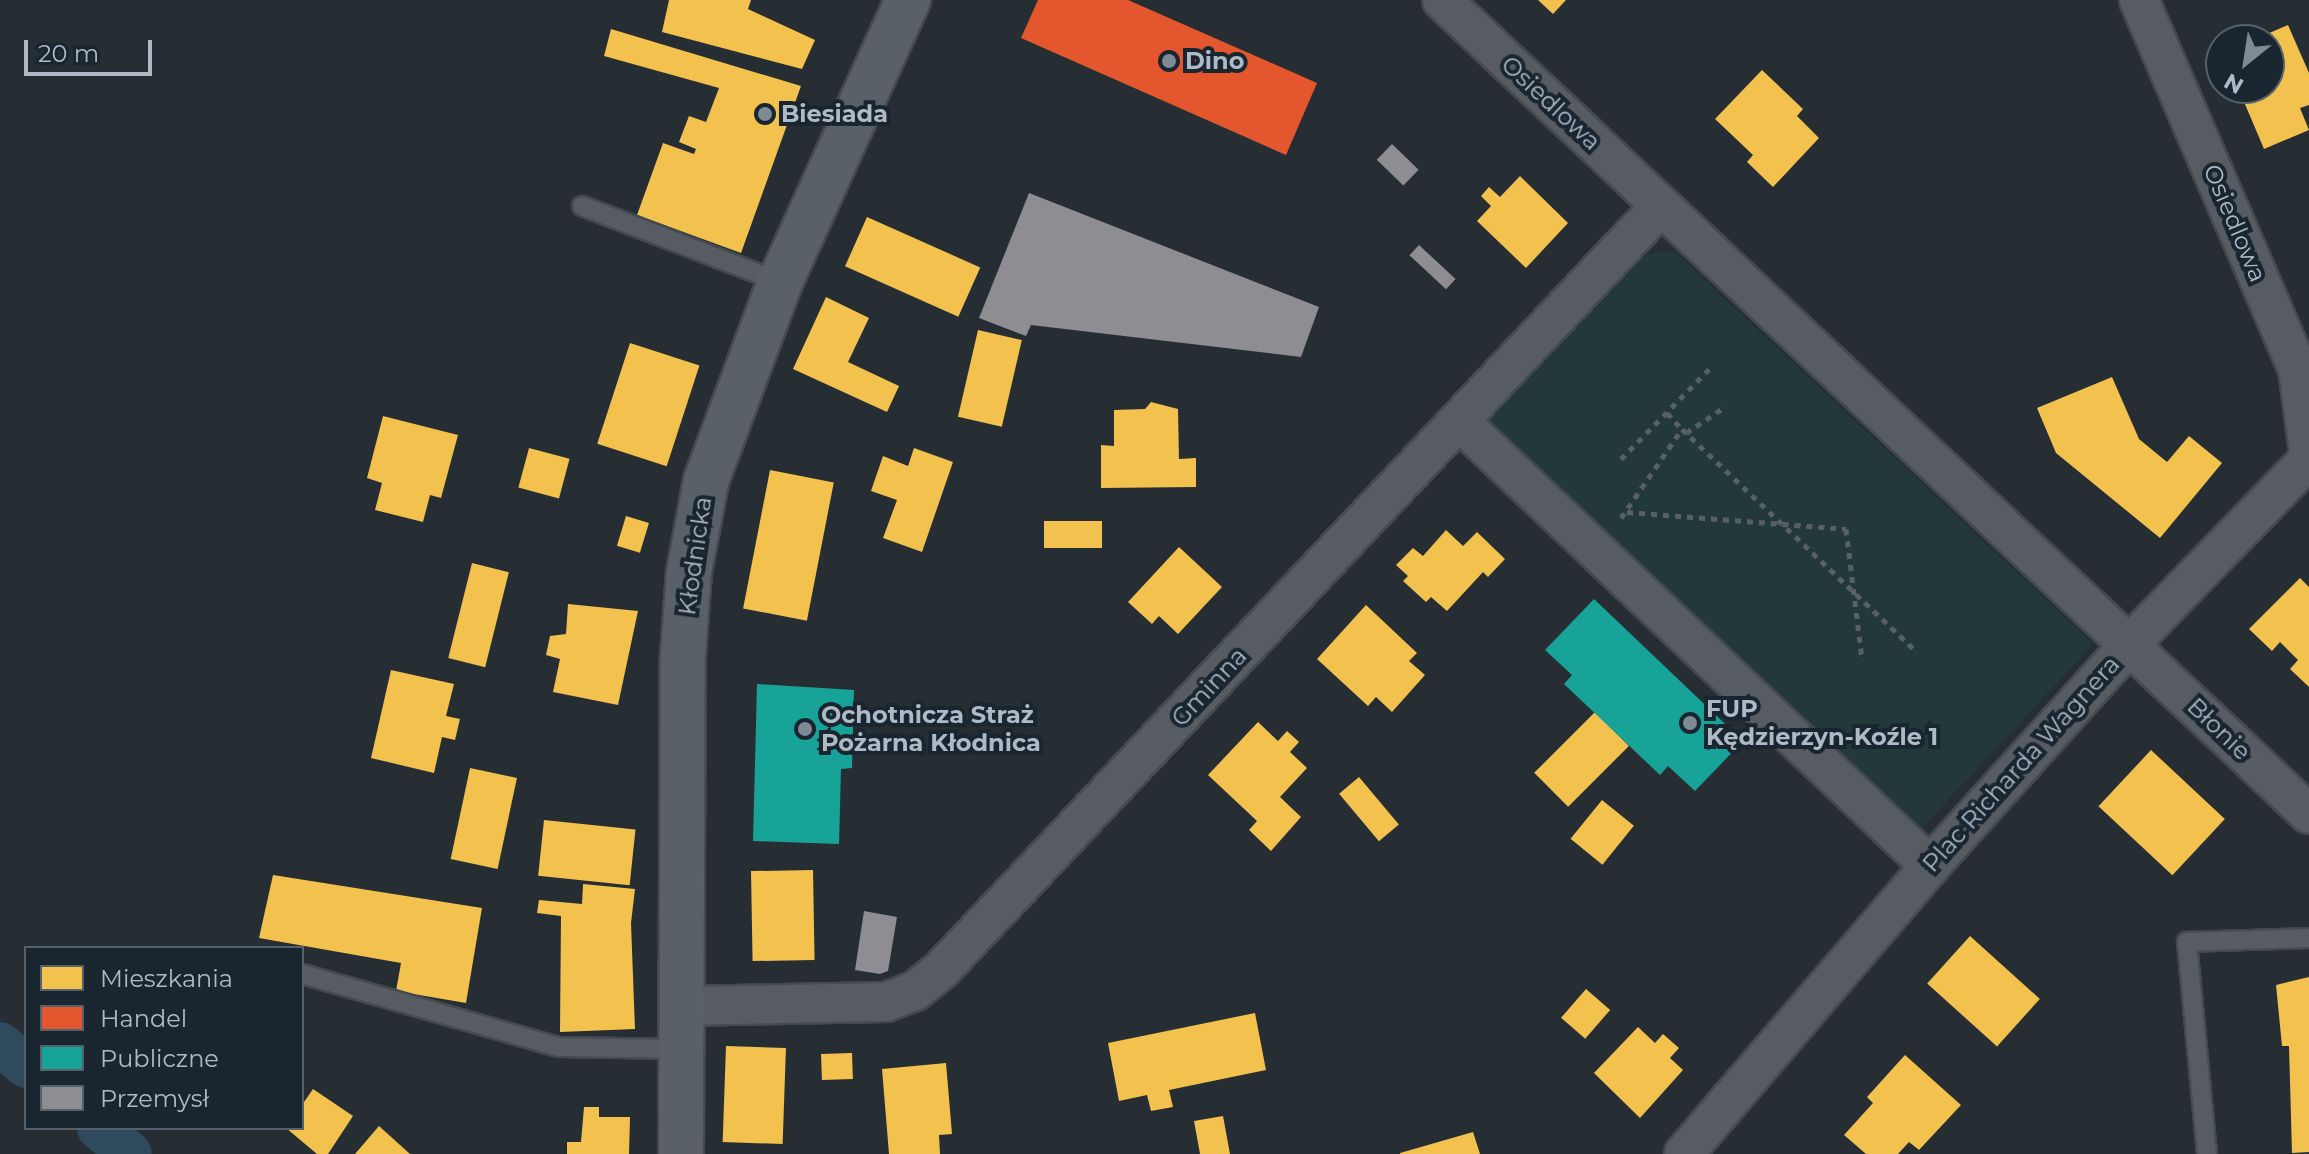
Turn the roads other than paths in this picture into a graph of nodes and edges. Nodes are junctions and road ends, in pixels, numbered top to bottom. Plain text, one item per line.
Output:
1 (908, 0) edge
2 (1442, 0) edge
3 (2139, 0) edge
4 (582, 206) dead end
5 (1660, 207) junction
6 (780, 282) junction
7 (1459, 421) junction
8 (2309, 453) edge
9 (2309, 459) edge
10 (2130, 644) junction
11 (2309, 814) edge
12 (1930, 866) junction
13 (2309, 938) edge
14 (304, 975) edge
15 (681, 1028) junction
16 (681, 1154) edge
17 (1684, 1154) edge
18 (2207, 1154) edge

1 - 6 main road, Kłodnicka
2 - 5 street, Osiedlowa
3 - 8 street, Osiedlowa
4 - 6 lane
5 - 7 street, Gminna
5 - 10 street, Plac Richarda Wagnera
6 - 15 main road, Kłodnicka
7 - 12 street
7 - 15 street, Gminna
9 - 10 street
10 - 11 street, Błonie
10 - 12 street, Plac Richarda Wagnera
12 - 17 street, Plac Richarda Wagnera
13 - 18 lane
14 - 15 lane
15 - 16 main road, Kłodnicka

